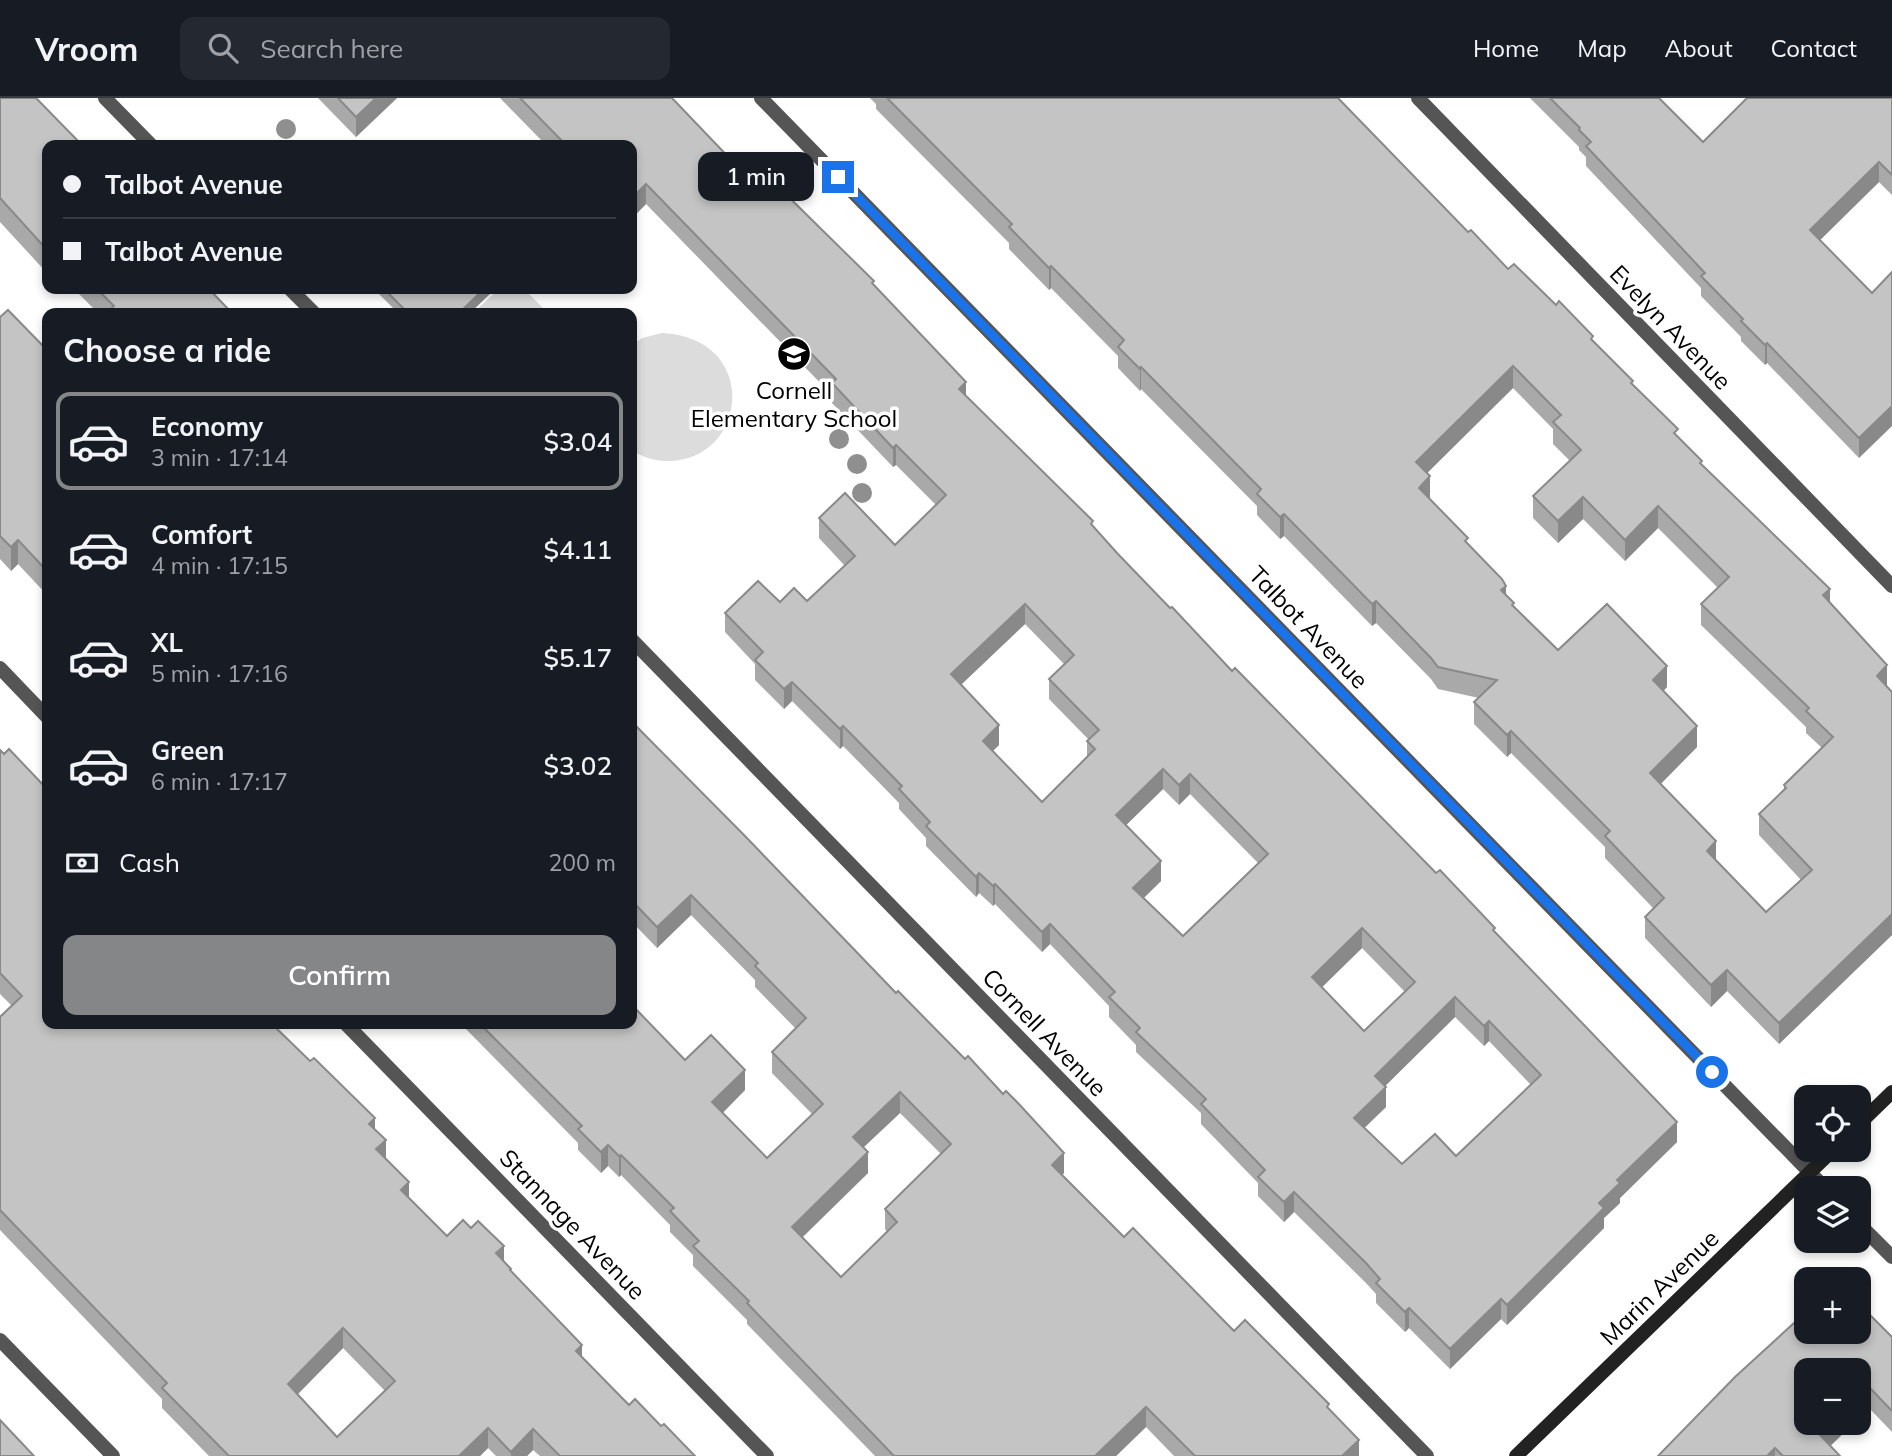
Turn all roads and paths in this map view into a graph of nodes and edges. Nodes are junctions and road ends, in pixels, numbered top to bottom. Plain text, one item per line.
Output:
1 (104, 98) edge
2 (761, 98) edge
3 (1418, 98) edge
4 (145, 140) edge
5 (295, 294) edge
6 (309, 308) edge
7 (1892, 586) edge
8 (637, 645) edge
9 (0, 668) edge
10 (42, 712) edge
11 (351, 1029) edge
12 (1892, 1092) edge
13 (1871, 1112) edge
14 (1820, 1162) edge
15 (1810, 1172) junction
16 (1814, 1176) edge
17 (1871, 1236) edge
18 (1892, 1257) edge
19 (0, 1340) edge
20 (113, 1456) edge
21 (767, 1456) edge
22 (1427, 1456) edge
23 (1516, 1456) edge

1 - 4 street
2 - 15 street, Talbot Avenue
3 - 7 street, Evelyn Avenue
5 - 6 street
8 - 22 street, Cornell Avenue
9 - 10 street
11 - 21 street, Stannage Avenue
12 - 13 main road
14 - 15 main road, Marin Avenue
15 - 16 street, Talbot Avenue
15 - 23 main road, Marin Avenue
17 - 18 street
19 - 20 street

